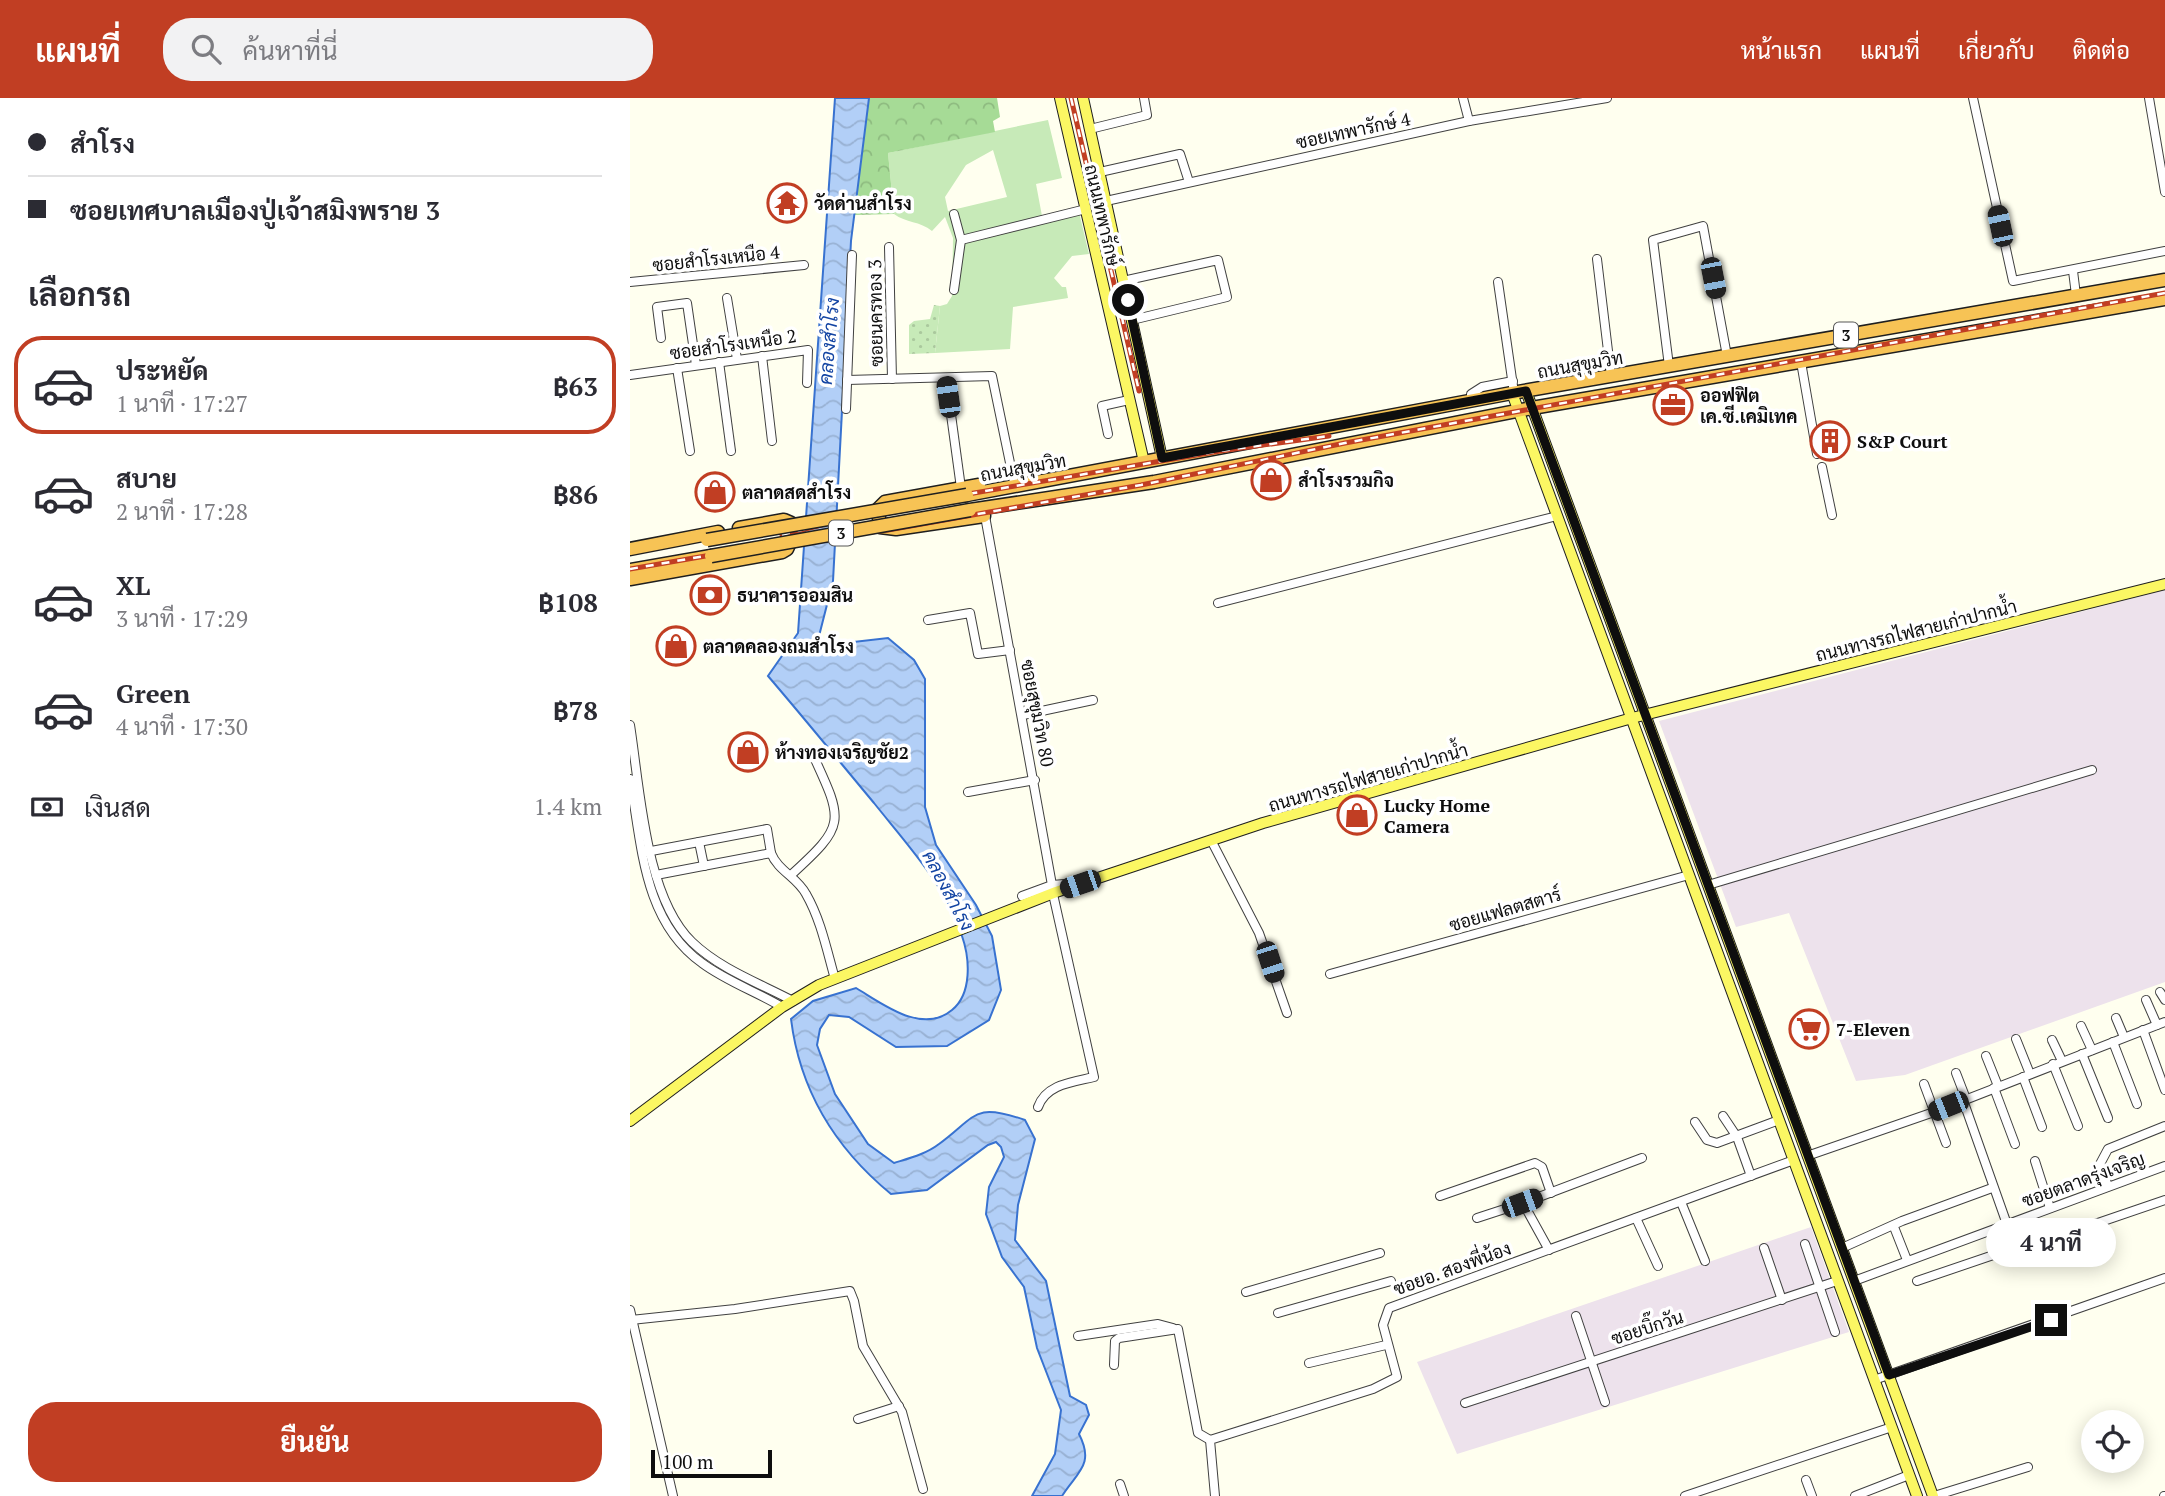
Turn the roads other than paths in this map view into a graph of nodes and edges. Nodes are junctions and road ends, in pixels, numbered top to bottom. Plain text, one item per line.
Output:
1 (1060, 98) edge
2 (1085, 98) edge
3 (1144, 98) edge
4 (1463, 98) edge
5 (1607, 98) edge
6 (1973, 98) edge
7 (2149, 98) edge
8 (1469, 121) junction
9 (1090, 129) junction
10 (1100, 172) junction
11 (1189, 182) junction
12 (2165, 192) edge
13 (1106, 201) junction
14 (1086, 209) junction
15 (954, 214) dead end
16 (961, 240) junction
17 (889, 247) dead end
18 (2165, 251) edge
19 (852, 255) dead end
20 (1597, 259) dead end
21 (804, 265) dead end
22 (2073, 271) junction
23 (2165, 279) edge
24 (1123, 281) junction
25 (630, 282) edge
26 (1498, 282) dead end
27 (954, 290) dead end
28 (2076, 295) junction
29 (727, 298) dead end
30 (2165, 299) edge
31 (2082, 313) junction
32 (1132, 320) junction
33 (661, 338) dead end
34 (762, 356) junction
35 (1727, 356) junction
36 (737, 359) junction
37 (719, 362) junction
38 (1801, 362) junction
39 (696, 365) junction
40 (1669, 366) junction
41 (677, 368) junction
42 (630, 375) edge
43 (1611, 376) junction
44 (946, 378) junction
45 (892, 379) junction
46 (848, 380) junction
47 (807, 383) dead end
48 (1516, 390) junction
49 (1129, 400) junction
50 (1532, 408) junction
51 (846, 409) dead end
52 (1518, 411) junction
53 (1108, 434) dead end
54 (772, 441) dead end
55 (690, 451) dead end
56 (731, 451) dead end
57 (1817, 454) dead end
58 (1162, 458) junction
59 (1144, 462) junction
60 (1822, 467) dead end
61 (1075, 476) junction
62 (1154, 482) junction
63 (1015, 487) junction
64 (964, 491) junction
65 (1078, 494) junction
66 (1031, 501) junction
67 (1832, 514) dead end
68 (985, 516) junction
69 (1558, 516) junction
70 (630, 551) edge
71 (630, 570) edge
72 (630, 579) edge
73 (2165, 584) edge
74 (1218, 603) dead end
75 (928, 620) dead end
76 (1010, 650) junction
77 (1093, 700) dead end
78 (1646, 714) junction
79 (1023, 715) junction
80 (1632, 718) junction
81 (630, 725) edge
82 (813, 755) dead end
83 (2092, 770) dead end
84 (630, 779) edge
85 (1035, 780) junction
86 (968, 792) dead end
87 (1211, 839) junction
88 (699, 842) junction
89 (647, 852) junction
90 (771, 853) junction
91 (704, 866) junction
92 (1689, 874) junction
93 (656, 875) junction
94 (791, 875) junction
95 (1707, 885) junction
96 (1052, 889) junction
97 (1022, 895) dead end
98 (670, 923) junction
99 (720, 969) junction
100 (1330, 974) dead end
101 (835, 979) junction
102 (1743, 983) junction
103 (1731, 988) junction
104 (2160, 992) dead end
105 (2146, 1000) dead end
106 (2165, 1000) edge
107 (793, 1001) junction
108 (782, 1007) junction
109 (1287, 1013) dead end
110 (2116, 1018) dead end
111 (2161, 1023) edge
112 (2081, 1026) dead end
113 (2143, 1030) junction
114 (2124, 1037) junction
115 (2016, 1039) dead end
116 (2052, 1040) dead end
117 (2113, 1042) junction
118 (2092, 1050) junction
119 (2082, 1054) junction
120 (1986, 1056) dead end
121 (2057, 1063) junction
122 (1956, 1073) dead end
123 (2026, 1075) junction
124 (1924, 1084) dead end
125 (1996, 1087) junction
126 (2165, 1090) edge
127 (1965, 1100) junction
128 (2137, 1104) dead end
129 (1038, 1107) dead end
130 (1934, 1112) junction
131 (1723, 1116) dead end
132 (2108, 1118) dead end
133 (1779, 1120) junction
134 (630, 1121) edge
135 (1695, 1122) dead end
136 (2078, 1126) dead end
137 (2165, 1126) edge
138 (2042, 1127) dead end
139 (1737, 1137) junction
140 (1946, 1143) dead end
141 (2015, 1144) dead end
142 (1807, 1156) junction
143 (1642, 1158) dead end
144 (1794, 1160) junction
145 (2035, 1161) dead end
146 (2165, 1166) edge
147 (1751, 1176) junction
148 (2108, 1186) junction
149 (1992, 1188) junction
150 (1551, 1193) junction
151 (1440, 1196) dead end
152 (2165, 1200) edge
153 (1681, 1202) junction
154 (1522, 1203) junction
155 (2050, 1208) junction
156 (1477, 1218) dead end
157 (1636, 1218) junction
158 (2004, 1223) junction
159 (1894, 1227) junction
160 (2086, 1227) dead end
161 (1805, 1244) dead end
162 (1764, 1248) dead end
163 (1842, 1248) junction
164 (2014, 1248) junction
165 (1549, 1250) junction
166 (1380, 1253) dead end
167 (1907, 1260) junction
168 (1705, 1261) dead end
169 (2020, 1261) dead end
170 (1658, 1266) dead end
171 (2165, 1278) edge
172 (1391, 1281) dead end
173 (1837, 1281) junction
174 (1854, 1281) junction
175 (1917, 1281) dead end
176 (1819, 1287) junction
177 (1246, 1292) dead end
178 (1782, 1300) junction
179 (630, 1310) edge
180 (1278, 1313) dead end
181 (1576, 1316) dead end
182 (631, 1320) edge
183 (1173, 1328) junction
184 (1835, 1332) dead end
185 (1078, 1336) dead end
186 (1386, 1345) junction
187 (1592, 1362) junction
188 (1309, 1363) dead end
189 (1114, 1364) dead end
190 (1889, 1375) junction
191 (1874, 1380) junction
192 (1605, 1402) dead end
193 (1465, 1403) dead end
194 (899, 1406) junction
195 (858, 1419) dead end
196 (1892, 1427) junction
197 (1210, 1440) junction
198 (2028, 1467) dead end
199 (1909, 1475) junction
200 (1806, 1480) dead end
201 (1120, 1484) dead end
202 (923, 1489) dead end
203 (673, 1496) edge
204 (1124, 1496) edge
205 (1215, 1496) edge
206 (1685, 1496) edge
207 (1812, 1496) edge
208 (1855, 1496) edge
209 (1917, 1496) edge
210 (1933, 1496) edge

1 - 14 main road, ถนนเทพารักษ์
2 - 9 main road, ถนนเทพารักษ์
3 - 9 street
4 - 8 street
5 - 8 street, ซอยเทพารักษ์ 4
6 - 22 street
7 - 12 street
8 - 11 street, ซอยเทพารักษ์ 4
9 - 10 main road, ถนนเทพารักษ์
10 - 11 street
10 - 13 main road, ถนนเทพารักษ์
11 - 13 street, ซอยเทพารักษ์ 4
13 - 24 main road, ถนนเทพารักษ์
14 - 16 street
14 - 49 main road, ถนนเทพารักษ์
15 - 16 street
16 - 27 street
17 - 45 street, ซอยนครทอง 3
18 - 22 street
19 - 46 street
20 - 43 street
21 - 25 street, ซอยสำโรงเหนือ 4
22 - 28 street
23 - 28 highway, ถนนสุขุมวิท / 3
24 - 32 main road, ถนนเทพารักษ์
24 - 32 street
26 - 48 street
28 - 31 highway
28 - 35 highway, ถนนสุขุมวิท / 3
29 - 36 street
30 - 31 highway, ถนนสุขุมวิท / 3
31 - 38 highway, ถนนสุขุมวิท / 3
32 - 58 main road, ถนนเทพารักษ์
33 - 39 street
34 - 36 street, ซอยสำโรงเหนือ 2
34 - 47 street, ซอยสำโรงเหนือ 2
34 - 54 street
35 - 40 highway, ถนนสุขุมวิท / 3
35 - 40 street
36 - 37 street, ซอยสำโรงเหนือ 2
37 - 39 street, ซอยสำโรงเหนือ 2
37 - 56 street
38 - 50 highway, ถนนสุขุมวิท / 3
38 - 57 street
39 - 41 street, ซอยสำโรงเหนือ 2
40 - 43 highway, ถนนสุขุมวิท / 3
41 - 42 street, ซอยสำโรงเหนือ 2
41 - 55 street
43 - 48 highway, ถนนสุขุมวิท / 3
44 - 45 street
44 - 63 street
44 - 64 street
45 - 46 street
46 - 51 street
48 - 50 main road
48 - 52 main road
48 - 58 highway, ถนนสุขุมวิท / 3
49 - 53 street
49 - 59 main road, ถนนเทพารักษ์
50 - 52 highway, ถนนสุขุมวิท / 3
50 - 78 main road
52 - 62 highway, ถนนสุขุมวิท / 3
52 - 69 main road
58 - 59 highway, ถนนสุขุมวิท / 3
58 - 62 highway
59 - 61 highway, ถนนสุขุมวิท / 3
59 - 62 highway
60 - 67 street
61 - 63 highway, ถนนสุขุมวิท / 3
61 - 65 highway
62 - 65 highway, ถนนสุขุมวิท / 3
63 - 64 highway, ถนนสุขุมวิท / 3
64 - 68 highway
64 - 70 highway, ถนนสุขุมวิท / 3, bridge
65 - 66 highway, ถนนสุขุมวิท / 3
66 - 68 highway
66 - 71 highway, ถนนสุขุมวิท / 3, bridge
68 - 76 street, ซอยสุขุมวิท 80
69 - 74 street
69 - 80 main road
70 - 72 highway
73 - 78 main road, ถนนทางรถไฟสายเก่าปากน้ำ
75 - 76 street
76 - 79 street, ซอยสุขุมวิท 80
77 - 79 street
78 - 80 main road, ถนนทางรถไฟสายเก่าปากน้ำ
78 - 95 main road
79 - 85 street, ซอยสุขุมวิท 80
80 - 87 main road, ถนนทางรถไฟสายเก่าปากน้ำ
80 - 92 main road
81 - 89 street
82 - 94 street
83 - 95 street
84 - 89 street
85 - 86 street
85 - 96 street, ซอยสุขุมวิท 80
87 - 96 main road, ถนนทางรถไฟสายเก่าปากน้ำ
87 - 109 street
88 - 89 street
88 - 90 street
88 - 91 street
89 - 93 street
89 - 98 street
90 - 91 street
90 - 94 street
91 - 93 street
92 - 100 street, ซอยแฟลตสตาร์
92 - 103 main road
93 - 98 street
94 - 101 street
95 - 102 main road
96 - 97 street
96 - 101 main road, ถนนทางรถไฟสายเก่าปากน้ำ
96 - 129 street, ซอยสุขุมวิท 80
98 - 99 street
99 - 107 street
99 - 108 street
101 - 107 main road, ถนนทางรถไฟสายเก่าปากน้ำ
102 - 103 street
102 - 142 main road
103 - 133 main road
104 - 106 street
105 - 111 street
107 - 108 main road, ถนนทางรถไฟสายเก่าปากน้ำ
108 - 134 main road, ถนนทางรถไฟสายเก่าปากน้ำ
110 - 114 street
111 - 113 street
112 - 118 street
113 - 114 street
113 - 126 street
114 - 117 street
115 - 123 street
116 - 121 street
117 - 118 street
117 - 128 street
118 - 119 street
119 - 121 street
119 - 132 street
120 - 125 street
121 - 123 street
121 - 136 street
122 - 127 street
123 - 125 street
123 - 138 street
124 - 130 street
125 - 127 street
125 - 141 street
127 - 130 street
127 - 149 street
130 - 140 street
130 - 142 street
131 - 139 street
133 - 139 street
133 - 144 main road
135 - 139 street
137 - 148 street
139 - 147 street
142 - 144 main road
142 - 163 main road
143 - 150 street
144 - 147 street, ซอยอ. สองพี่น้อง
144 - 173 main road
145 - 155 street
146 - 148 street, ซอยตลาดรุ่งเจริญ
147 - 153 street, ซอยอ. สองพี่น้อง
148 - 155 street, ซอยตลาดรุ่งเจริญ
149 - 158 street
149 - 159 street
150 - 151 street
150 - 154 street
152 - 160 street
153 - 157 street, ซอยอ. สองพี่น้อง
153 - 168 street
154 - 156 street
154 - 165 street
155 - 158 street, ซอยตลาดรุ่งเจริญ
157 - 165 street, ซอยอ. สองพี่น้อง
157 - 170 street
158 - 164 street
158 - 167 street, ซอยตลาดรุ่งเจริญ
159 - 163 street
159 - 167 street
161 - 176 street
162 - 178 street
163 - 174 main road
164 - 169 street
164 - 175 street
165 - 186 street, ซอยอ. สองพี่น้อง
166 - 177 street
167 - 174 street, ซอยตลาดรุ่งเจริญ
171 - 190 street
172 - 180 street
173 - 176 street, ซอยบิ๊กวัน
173 - 191 main road
174 - 190 main road
176 - 178 street, ซอยบิ๊กวัน
176 - 184 street
178 - 187 street, ซอยบิ๊กวัน
179 - 182 street
181 - 187 street
182 - 194 street
182 - 203 street
183 - 185 street
183 - 189 street
183 - 197 street
186 - 188 street
186 - 197 street, ซอยอ. สองพี่น้อง
187 - 192 street
187 - 193 street, ซอยบิ๊กวัน
190 - 191 street
190 - 210 main road
191 - 196 main road
194 - 195 street
194 - 202 street
196 - 199 main road
196 - 206 street
197 - 205 street
198 - 210 street
199 - 208 street
199 - 209 main road
200 - 207 street
201 - 204 street

